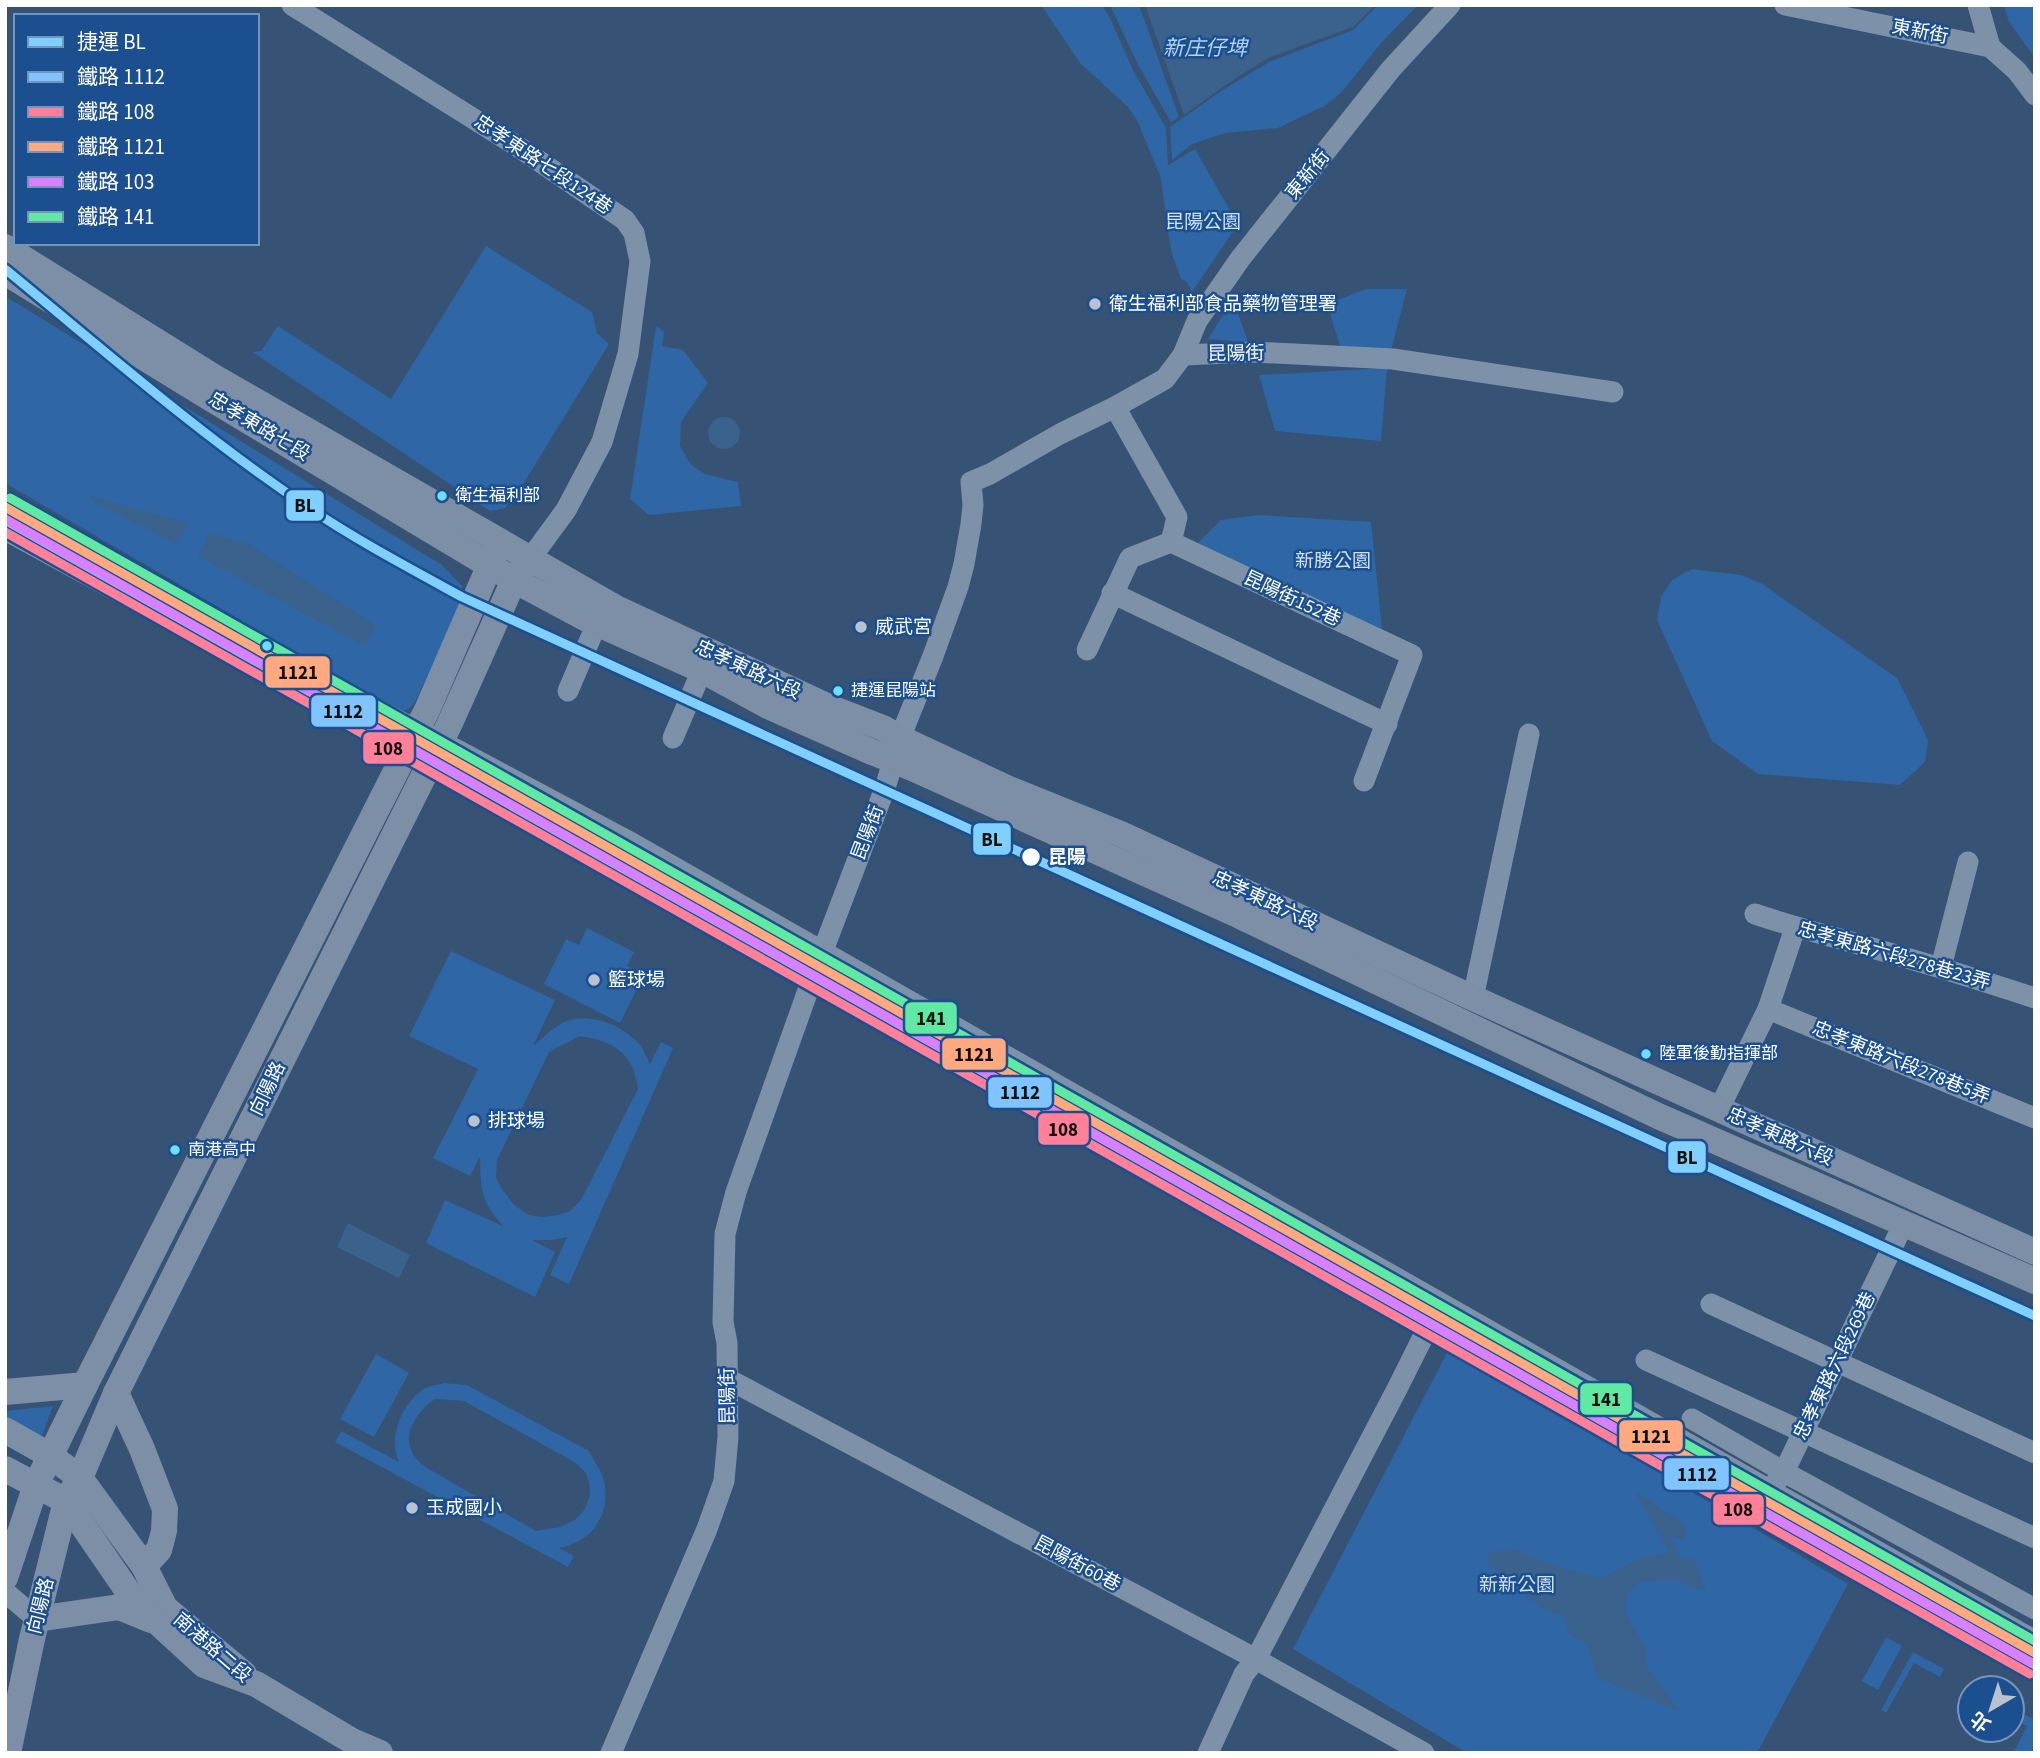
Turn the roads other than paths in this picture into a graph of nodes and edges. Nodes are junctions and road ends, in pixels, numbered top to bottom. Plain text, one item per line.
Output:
1 (292, 5) edge
2 (1450, 5) edge
3 (1978, 5) edge
4 (1789, 6) edge
5 (1990, 47) junction
6 (2035, 95) edge
7 (5, 247) edge
8 (5, 272) edge
9 (1183, 355) junction
10 (1613, 392) dead end
11 (1115, 407) junction
12 (5, 501) edge
13 (5, 530) edge
14 (1171, 542) junction
15 (495, 553) junction
16 (522, 569) junction
17 (1112, 593) junction
18 (597, 623) junction
19 (1087, 650) dead end
20 (702, 670) junction
21 (568, 691) dead end
22 (1387, 724) junction
23 (1529, 734) dead end
24 (413, 737) junction
25 (673, 738) dead end
26 (437, 749) junction
27 (897, 750) junction
28 (1364, 781) dead end
29 (1968, 862) dead end
30 (1755, 914) dead end
31 (1795, 928) junction
32 (820, 959) junction
33 (1941, 967) junction
34 (1474, 998) junction
35 (2035, 998) edge
36 (1768, 1009) junction
37 (1719, 1110) junction
38 (2035, 1118) edge
39 (1903, 1225) junction
40 (2035, 1252) edge
41 (2035, 1281) edge
42 (1711, 1304) dead end
43 (1436, 1311) junction
44 (1646, 1360) dead end
45 (1836, 1363) junction
46 (728, 1379) junction
47 (85, 1385) junction
48 (5, 1392) edge
49 (116, 1393) junction
50 (1692, 1419) dead end
51 (5, 1430) edge
52 (1802, 1433) junction
53 (2035, 1453) edge
54 (51, 1456) junction
55 (5, 1469) edge
56 (1784, 1472) junction
57 (80, 1478) junction
58 (36, 1485) junction
59 (1767, 1497) junction
60 (66, 1501) junction
61 (2035, 1538) edge
62 (144, 1566) junction
63 (5, 1578) edge
64 (5, 1592) edge
65 (2035, 1609) edge
66 (37, 1619) junction
67 (156, 1621) junction
68 (2035, 1641) edge
69 (1256, 1659) junction
70 (2035, 1660) edge
71 (256, 1684) junction
72 (349, 1747) edge
73 (8, 1753) edge
74 (380, 1753) edge
75 (611, 1753) edge
76 (1208, 1753) edge
77 (1424, 1753) edge

1 - 16 street, 忠孝東路七段124巷
2 - 9 street, 東新街
3 - 5 street
4 - 5 street, 東新街
5 - 6 street, 東新街
7 - 15 main road, 忠孝東路七段
8 - 15 main road, 忠孝東路七段
9 - 10 street, 昆陽街
9 - 11 street, 昆陽街
11 - 14 street
11 - 27 street, 昆陽街
12 - 24 street
13 - 24 street
14 - 17 street
14 - 22 street, 昆陽街152巷
15 - 16 main road, 忠孝東路七段
15 - 24 main road, 向陽路
16 - 18 main road, 忠孝東路六段
16 - 26 main road, 向陽路
16 - 27 main road, 忠孝東路六段
17 - 19 street
17 - 22 street
18 - 20 main road, 忠孝東路六段
18 - 21 street
20 - 25 street
20 - 27 main road, 忠孝東路六段
22 - 28 street
23 - 34 street
24 - 26 street
24 - 47 main road, 向陽路
26 - 32 street
26 - 49 main road, 向陽路
27 - 32 street, 昆陽街
27 - 34 main road, 忠孝東路六段
27 - 39 main road, 忠孝東路六段
29 - 33 street
30 - 31 street, 忠孝東路六段278巷23弄
31 - 33 street, 忠孝東路六段278巷23弄
31 - 36 street
32 - 43 street
32 - 46 street, 昆陽街
32 - 59 street
33 - 35 street, 忠孝東路六段278巷23弄
34 - 37 main road, 忠孝東路六段
36 - 37 street
36 - 38 street, 忠孝東路六段278巷5弄
37 - 40 main road, 忠孝東路六段
39 - 41 main road, 忠孝東路六段
39 - 45 street, 忠孝東路六段269巷
42 - 45 street
43 - 59 street
43 - 69 street
44 - 52 street
45 - 52 street, 忠孝東路六段269巷
45 - 53 street
46 - 69 street, 昆陽街60巷
46 - 75 street, 昆陽街
47 - 48 main road
47 - 54 main road, 向陽路
49 - 57 main road, 向陽路
49 - 62 main road
50 - 56 street
51 - 54 main road, 南港路二段
52 - 56 street, 忠孝東路六段269巷
52 - 61 street
54 - 57 main road, 南港路二段
54 - 58 main road, 向陽路
55 - 58 main road, 南港路二段
56 - 59 street, 忠孝東路六段269巷
56 - 65 street
57 - 60 main road, 向陽路
57 - 62 main road, 南港路二段
58 - 60 main road, 南港路二段
58 - 63 main road, 向陽路
59 - 68 street
59 - 70 street
60 - 66 main road, 向陽路
60 - 67 main road, 南港路二段
62 - 71 main road, 南港路二段
64 - 66 street
66 - 67 main road
66 - 73 main road, 向陽路
67 - 71 main road, 南港路二段
69 - 76 street
69 - 77 street, 昆陽街60巷
71 - 72 main road
72 - 74 main road

